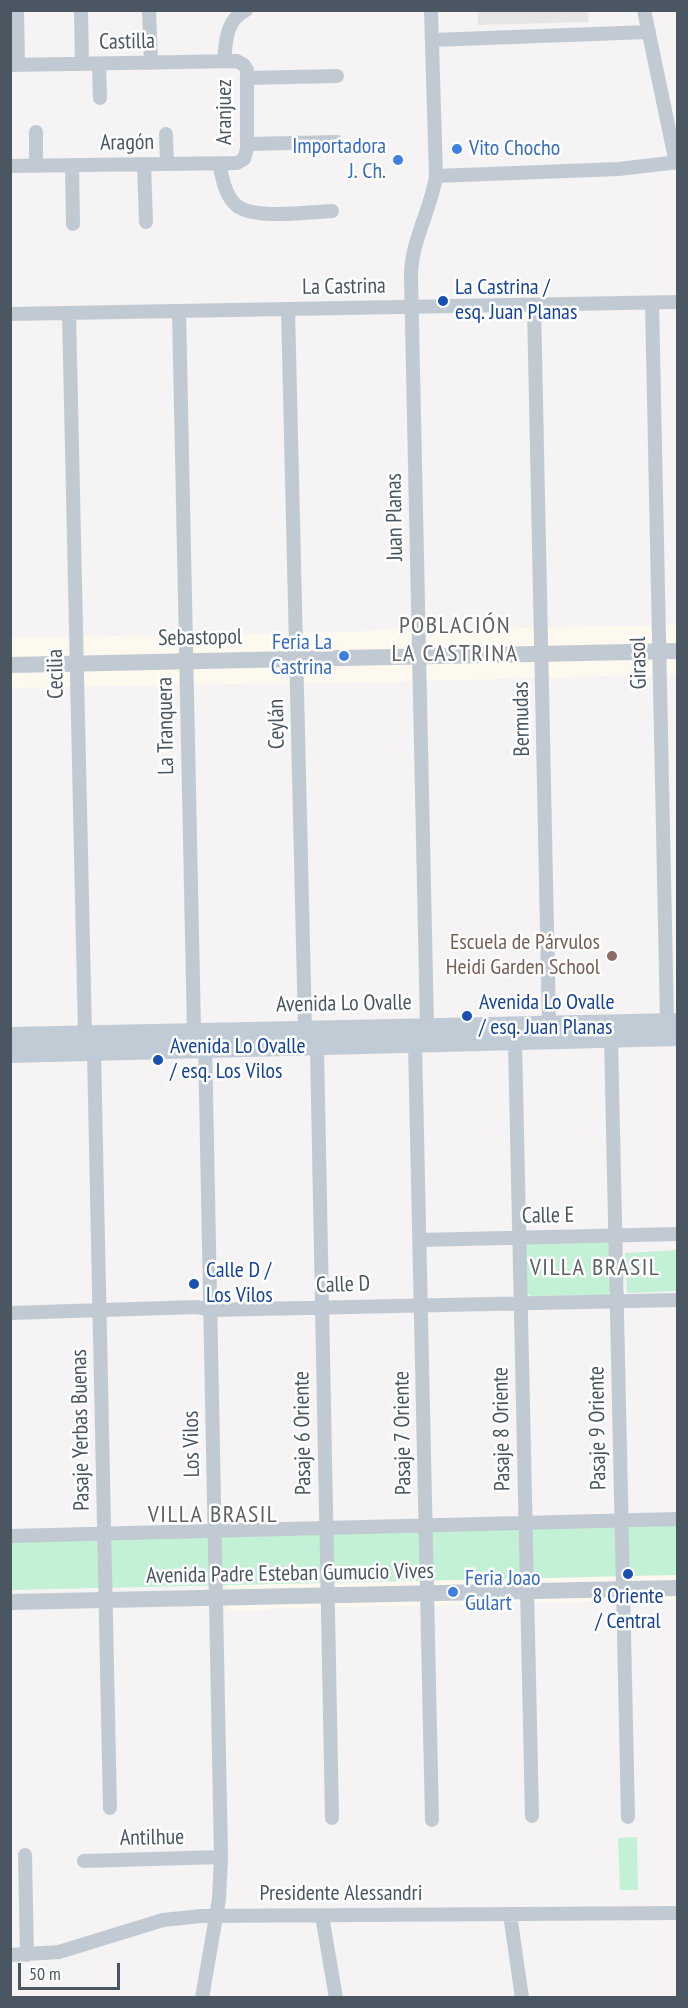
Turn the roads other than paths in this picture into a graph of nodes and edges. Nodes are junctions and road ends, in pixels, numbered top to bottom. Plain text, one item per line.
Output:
1 (17, 10) edge
2 (81, 10) edge
3 (149, 10) edge
4 (246, 10) edge
5 (431, 10) edge
6 (644, 10) edge
7 (649, 32) junction
8 (432, 40) junction
9 (224, 61) junction
10 (151, 63) junction
11 (82, 64) junction
12 (99, 64) junction
13 (14, 65) edge
14 (245, 71) junction
15 (337, 76) dead end
16 (100, 98) dead end
17 (36, 132) dead end
18 (166, 134) dead end
19 (337, 142) dead end
20 (247, 144) junction
21 (244, 159) joint
22 (219, 163) junction
23 (677, 163) edge
24 (144, 164) junction
25 (167, 164) junction
26 (72, 165) junction
27 (10, 166) edge
28 (36, 166) junction
29 (436, 176) junction
30 (332, 211) dead end
31 (146, 222) dead end
32 (74, 224) dead end
33 (678, 302) edge
34 (652, 303) junction
35 (534, 305) junction
36 (411, 307) junction
37 (288, 309) junction
38 (179, 311) junction
39 (69, 313) junction
40 (10, 315) edge
41 (660, 651) junction
42 (678, 651) edge
43 (542, 654) junction
44 (420, 656) junction
45 (297, 659) junction
46 (186, 661) junction
47 (77, 663) junction
48 (10, 665) edge
49 (549, 1025) junction
50 (427, 1027) junction
51 (674, 1027) edge
52 (305, 1029) junction
53 (200, 1031) junction
54 (85, 1034) junction
55 (10, 1036) edge
56 (610, 1038) junction
57 (515, 1041) junction
58 (415, 1044) junction
59 (317, 1047) junction
60 (205, 1050) junction
61 (94, 1052) junction
62 (10, 1054) edge
63 (678, 1234) edge
64 (615, 1236) junction
65 (519, 1238) junction
66 (419, 1240) junction
67 (678, 1300) edge
68 (616, 1301) junction
69 (521, 1302) junction
70 (421, 1304) junction
71 (322, 1307) junction
72 (99, 1310) junction
73 (210, 1310) junction
74 (10, 1313) edge
75 (678, 1519) edge
76 (621, 1520) junction
77 (525, 1523) junction
78 (426, 1526) junction
79 (326, 1528) junction
80 (215, 1532) junction
81 (104, 1534) junction
82 (10, 1536) edge
83 (678, 1588) edge
84 (622, 1589) junction
85 (527, 1591) junction
86 (428, 1593) junction
87 (327, 1596) junction
88 (217, 1598) junction
89 (106, 1600) junction
90 (10, 1602) edge
91 (110, 1808) dead end
92 (532, 1816) dead end
93 (628, 1817) dead end
94 (333, 1818) dead end
95 (432, 1820) dead end
96 (25, 1855) dead end
97 (221, 1857) junction
98 (84, 1861) dead end
99 (678, 1913) edge
100 (510, 1914) junction
101 (216, 1916) junction
102 (322, 1916) junction
103 (10, 1955) edge
104 (27, 1955) junction
105 (201, 1998) edge
106 (336, 1998) edge
107 (522, 1998) edge

1 - 13 street
2 - 11 street
3 - 10 street
4 - 9 street
5 - 8 street, Juan Planas
6 - 7 street
7 - 8 street
7 - 23 street
8 - 29 street, Juan Planas
9 - 10 street, Castilla
9 - 14 street, Castilla
10 - 12 street, Castilla
11 - 12 street, Castilla
11 - 13 street, Castilla
12 - 16 street
14 - 15 street, Castilla
14 - 20 street, Aranjuez
17 - 28 street
18 - 25 street
19 - 20 street
20 - 21 street, Aranjuez
21 - 22 street, Aragón
22 - 25 street, Aragón
22 - 30 street
23 - 29 street
24 - 25 street, Aragón
24 - 26 street, Aragón
24 - 31 street
26 - 28 street, Aragón
26 - 32 street
27 - 28 street, Aragón
29 - 36 street, Juan Planas
33 - 34 street, La Castrina
34 - 35 street, La Castrina
34 - 41 street, Girasol
35 - 36 street, La Castrina
35 - 43 street, Bermudas
36 - 37 street, La Castrina
36 - 44 street, Juan Planas
37 - 38 street, La Castrina
37 - 45 street, Ceylán
38 - 39 street, La Castrina
38 - 46 street, La Tranquera
39 - 40 street, La Castrina
39 - 47 street, Cecilia
41 - 42 street, Sebastopol
41 - 43 street, Sebastopol
41 - 51 street, Girasol
43 - 44 street, Sebastopol
43 - 49 street, Bermudas
44 - 45 street, Sebastopol
44 - 50 street, Juan Planas
45 - 46 street, Sebastopol
45 - 52 street, Ceylán
46 - 47 street, Sebastopol
46 - 53 street, La Tranquera
47 - 48 street, Sebastopol
47 - 54 street, Cecilia
49 - 50 main road, Avenida Lo Ovalle
49 - 51 main road, Avenida Lo Ovalle
50 - 52 main road, Avenida Lo Ovalle
51 - 56 main road, Avenida Lo Ovalle
52 - 53 main road, Avenida Lo Ovalle
53 - 54 main road, Avenida Lo Ovalle
53 - 60 street, Los Vilos
54 - 55 main road, Avenida Lo Ovalle
56 - 57 main road, Avenida Lo Ovalle
56 - 64 street, Pasaje 9 Oriente
57 - 58 main road, Avenida Lo Ovalle
57 - 65 street, Pasaje 8 Oriente
58 - 59 main road, Avenida Lo Ovalle
58 - 66 street, Pasaje 7 Oriente
59 - 60 main road, Avenida Lo Ovalle
59 - 71 street, Pasaje 6 Oriente
60 - 61 main road, Avenida Lo Ovalle
60 - 73 street, Los Vilos
61 - 62 main road, Avenida Lo Ovalle
61 - 72 street, Pasaje Yerbas Buenas
63 - 64 street, Calle E
64 - 65 street, Calle E
64 - 68 street, Pasaje 9 Oriente
65 - 66 street, Calle E
65 - 69 street, Pasaje 8 Oriente
66 - 70 street, Pasaje 7 Oriente
67 - 68 street, Calle D
68 - 69 street, Calle D
68 - 76 street, Pasaje 9 Oriente
69 - 70 street, Calle D
69 - 77 street, Pasaje 8 Oriente
70 - 71 street, Calle D
70 - 78 street, Pasaje 7 Oriente
71 - 73 street, Calle D
71 - 79 street, Pasaje 6 Oriente
72 - 73 street, Calle D
72 - 74 street, Calle D
72 - 81 street, Pasaje Yerbas Buenas
73 - 80 street, Los Vilos
75 - 76 street
76 - 77 street
76 - 84 street, Pasaje 9 Oriente
77 - 78 street
77 - 85 street, Pasaje 8 Oriente
78 - 79 street
78 - 86 street, Pasaje 7 Oriente
79 - 80 street
79 - 87 street, Pasaje 6 Oriente
80 - 81 street
80 - 88 street, Los Vilos
81 - 82 street
81 - 89 street, Pasaje Yerbas Buenas
83 - 84 street, Avenida Padre Esteban Gumucio Vives
84 - 85 street, Avenida Padre Esteban Gumucio Vives
84 - 93 street, Pasaje 9 Oriente
85 - 86 street, Avenida Padre Esteban Gumucio Vives
85 - 92 street, Pasaje 8 Oriente
86 - 87 street, Avenida Padre Esteban Gumucio Vives
86 - 95 street, Pasaje 7 Oriente
87 - 88 street, Avenida Padre Esteban Gumucio Vives
87 - 94 street, Pasaje 6 Oriente
88 - 89 street, Avenida Padre Esteban Gumucio Vives
88 - 97 street, Los Vilos
89 - 90 street, Avenida Padre Esteban Gumucio Vives
89 - 91 street, Pasaje Yerbas Buenas
96 - 104 street
97 - 98 street, Antilhue
97 - 101 street, Los Vilos
99 - 100 street, Presidente Alessandri
100 - 102 street, Presidente Alessandri
100 - 107 street
101 - 102 street, Presidente Alessandri
101 - 104 street, Presidente Alessandri
101 - 105 street, Los Vilos
102 - 106 street
103 - 104 street, Presidente Alessandri

